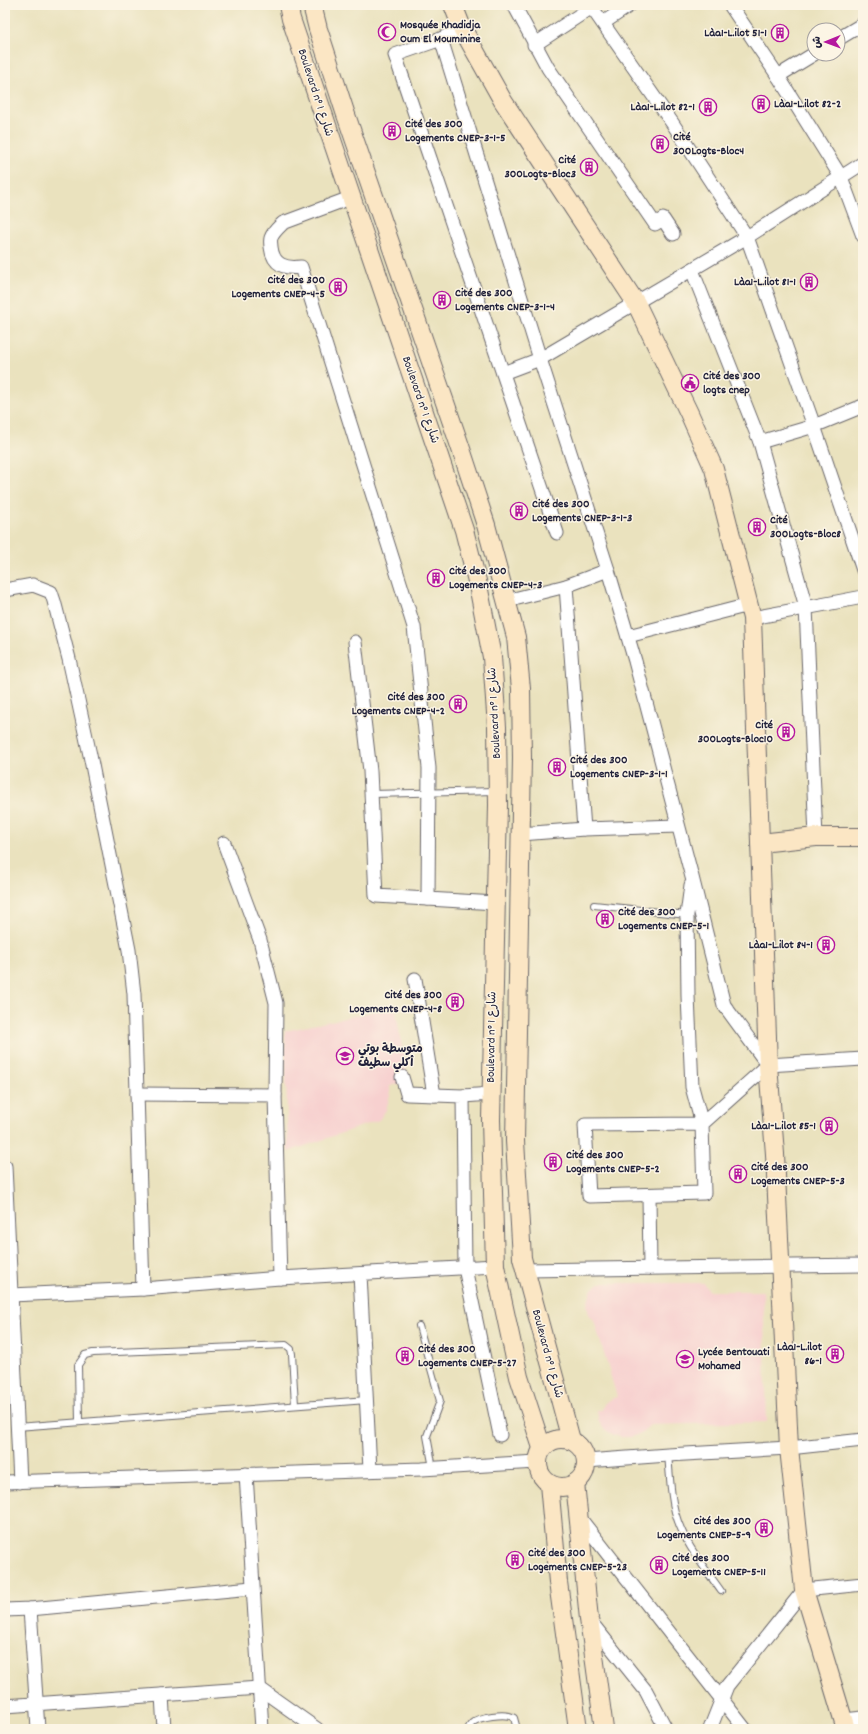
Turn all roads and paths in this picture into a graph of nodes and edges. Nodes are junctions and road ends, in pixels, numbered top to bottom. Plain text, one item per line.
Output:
1 (288, 5) edge
2 (312, 5) edge
3 (453, 5) edge
4 (514, 5) edge
5 (630, 5) edge
6 (730, 5) edge
7 (591, 6) edge
8 (603, 23) junction
9 (863, 24) edge
10 (462, 28) junction
11 (846, 34) edge
12 (441, 39) junction
13 (534, 45) junction
14 (806, 59) edge
15 (778, 76) junction
16 (863, 163) edge
17 (841, 177) junction
18 (350, 198) junction
19 (673, 234) dead end
20 (863, 236) edge
21 (747, 237) junction
22 (692, 270) junction
23 (636, 303) junction
24 (540, 359) junction
25 (503, 373) junction
26 (863, 406) edge
27 (814, 426) junction
28 (760, 442) junction
29 (557, 533) dead end
30 (608, 570) junction
31 (863, 570) edge
32 (566, 586) junction
33 (5, 590) edge
34 (863, 596) edge
35 (506, 601) junction
36 (806, 607) junction
37 (750, 612) junction
38 (628, 636) junction
39 (355, 642) dead end
40 (498, 791) junction
41 (372, 794) junction
42 (429, 794) junction
43 (678, 826) junction
44 (584, 830) junction
45 (521, 834) junction
46 (863, 836) edge
47 (816, 837) junction
48 (224, 843) dead end
49 (760, 843) junction
50 (692, 877) junction
51 (428, 899) junction
52 (496, 903) junction
53 (594, 905) dead end
54 (687, 914) junction
55 (415, 979) dead end
56 (863, 1059) edge
57 (768, 1065) junction
58 (402, 1077) dead end
59 (137, 1094) junction
60 (491, 1094) junction
61 (275, 1095) junction
62 (434, 1095) junction
63 (462, 1096) junction
64 (702, 1124) junction
65 (5, 1166) edge
66 (649, 1194) junction
67 (863, 1264) edge
68 (494, 1266) junction
69 (781, 1267) junction
70 (465, 1268) junction
71 (650, 1268) junction
72 (525, 1270) junction
73 (360, 1274) junction
74 (280, 1278) junction
75 (143, 1289) junction
76 (11, 1295) junction
77 (419, 1326) dead end
78 (367, 1400) junction
79 (295, 1406) junction
80 (79, 1422) junction
81 (17, 1426) junction
82 (500, 1435) dead end
83 (571, 1440) junction
84 (863, 1440) edge
85 (789, 1448) junction
86 (540, 1455) junction
87 (668, 1455) junction
88 (586, 1461) junction
89 (433, 1468) junction
90 (370, 1470) junction
91 (246, 1474) junction
92 (5, 1482) edge
93 (20, 1482) junction
94 (575, 1483) junction
95 (549, 1484) junction
96 (577, 1515) junction
97 (863, 1584) edge
98 (252, 1588) junction
99 (804, 1590) junction
100 (722, 1591) dead end
101 (30, 1609) junction
102 (5, 1610) edge
103 (589, 1619) junction
104 (259, 1688) junction
105 (162, 1695) junction
106 (721, 1700) junction
107 (37, 1704) junction
108 (5, 1706) edge
109 (863, 1718) edge
110 (845, 1725) edge
111 (38, 1729) edge
112 (164, 1729) edge
113 (262, 1729) edge
114 (317, 1729) edge
115 (468, 1729) edge
116 (517, 1729) edge
117 (578, 1729) edge
118 (604, 1729) edge
119 (666, 1729) edge
120 (710, 1729) edge
121 (745, 1729) edge

1 - 18 main road, Boulevard n° شارع 1
2 - 35 main road, Boulevard n° شارع 1
3 - 10 main road
4 - 13 street
5 - 8 street
6 - 15 street
7 - 8 street
7 - 13 street
8 - 21 street
9 - 11 street
10 - 12 street
10 - 23 main road
12 - 24 street
12 - 25 street
13 - 19 street
14 - 15 street
15 - 17 street
16 - 17 street
17 - 20 street
17 - 21 street
18 - 40 main road, Boulevard n° شارع 1
18 - 42 street
21 - 22 street
21 - 27 street
22 - 23 street
22 - 28 street
23 - 24 street
23 - 37 main road
24 - 25 street
24 - 30 street
25 - 29 street
26 - 27 street
27 - 28 street
27 - 31 street
28 - 36 street
30 - 32 street
30 - 38 street
32 - 35 street
32 - 44 street
33 - 59 street
34 - 36 street
35 - 45 main road, Boulevard n° شارع 1
36 - 37 street
36 - 47 street
37 - 38 street
37 - 49 main road
38 - 43 street
39 - 41 street
40 - 42 lane
40 - 52 main road, Boulevard n° شارع 1
41 - 42 lane
41 - 51 street
42 - 51 street
43 - 44 street
43 - 50 street
44 - 45 street
45 - 72 main road, Boulevard n° شارع 1
46 - 47 main road
47 - 49 main road
48 - 61 street
49 - 57 main road
50 - 54 street
50 - 57 street
51 - 52 street
52 - 60 main road, Boulevard n° شارع 1
53 - 54 lane
54 - 64 street
55 - 62 street
56 - 57 street
57 - 64 street
57 - 69 main road
58 - 62 street
59 - 61 street
59 - 75 street
60 - 63 street
60 - 68 main road, Boulevard n° شارع 1
61 - 74 street
62 - 63 street
63 - 70 street
64 - 66 street
64 - 66 street
65 - 76 street
66 - 71 street
67 - 69 street
68 - 70 street
68 - 86 main road, Boulevard n° شارع 1
69 - 71 street
69 - 85 main road
70 - 73 street
70 - 82 street
71 - 72 street
72 - 83 main road, Boulevard n° شارع 1
73 - 74 street
73 - 78 street
74 - 75 street
75 - 76 street
76 - 81 street
77 - 89 lane
78 - 79 lane
78 - 90 street
79 - 80 lane
79 - 80 lane
80 - 81 lane
81 - 93 street
83 - 86 main road
83 - 88 main road
84 - 85 street
85 - 87 street
85 - 99 main road
86 - 89 street
86 - 95 main road
87 - 88 street
87 - 100 lane
88 - 94 main road
89 - 90 street
90 - 91 street
91 - 93 street
91 - 98 street
92 - 93 street
94 - 95 main road
94 - 96 main road
95 - 117 main road
96 - 103 main road
96 - 106 street
97 - 99 street
98 - 101 street
98 - 104 street
99 - 106 street
99 - 110 main road
101 - 102 street
101 - 107 street
103 - 118 main road
103 - 119 street
104 - 105 street
104 - 113 street
104 - 114 street
105 - 107 street
105 - 112 street
106 - 120 street
106 - 121 street
107 - 108 street
107 - 111 street
109 - 110 street
115 - 116 lane

